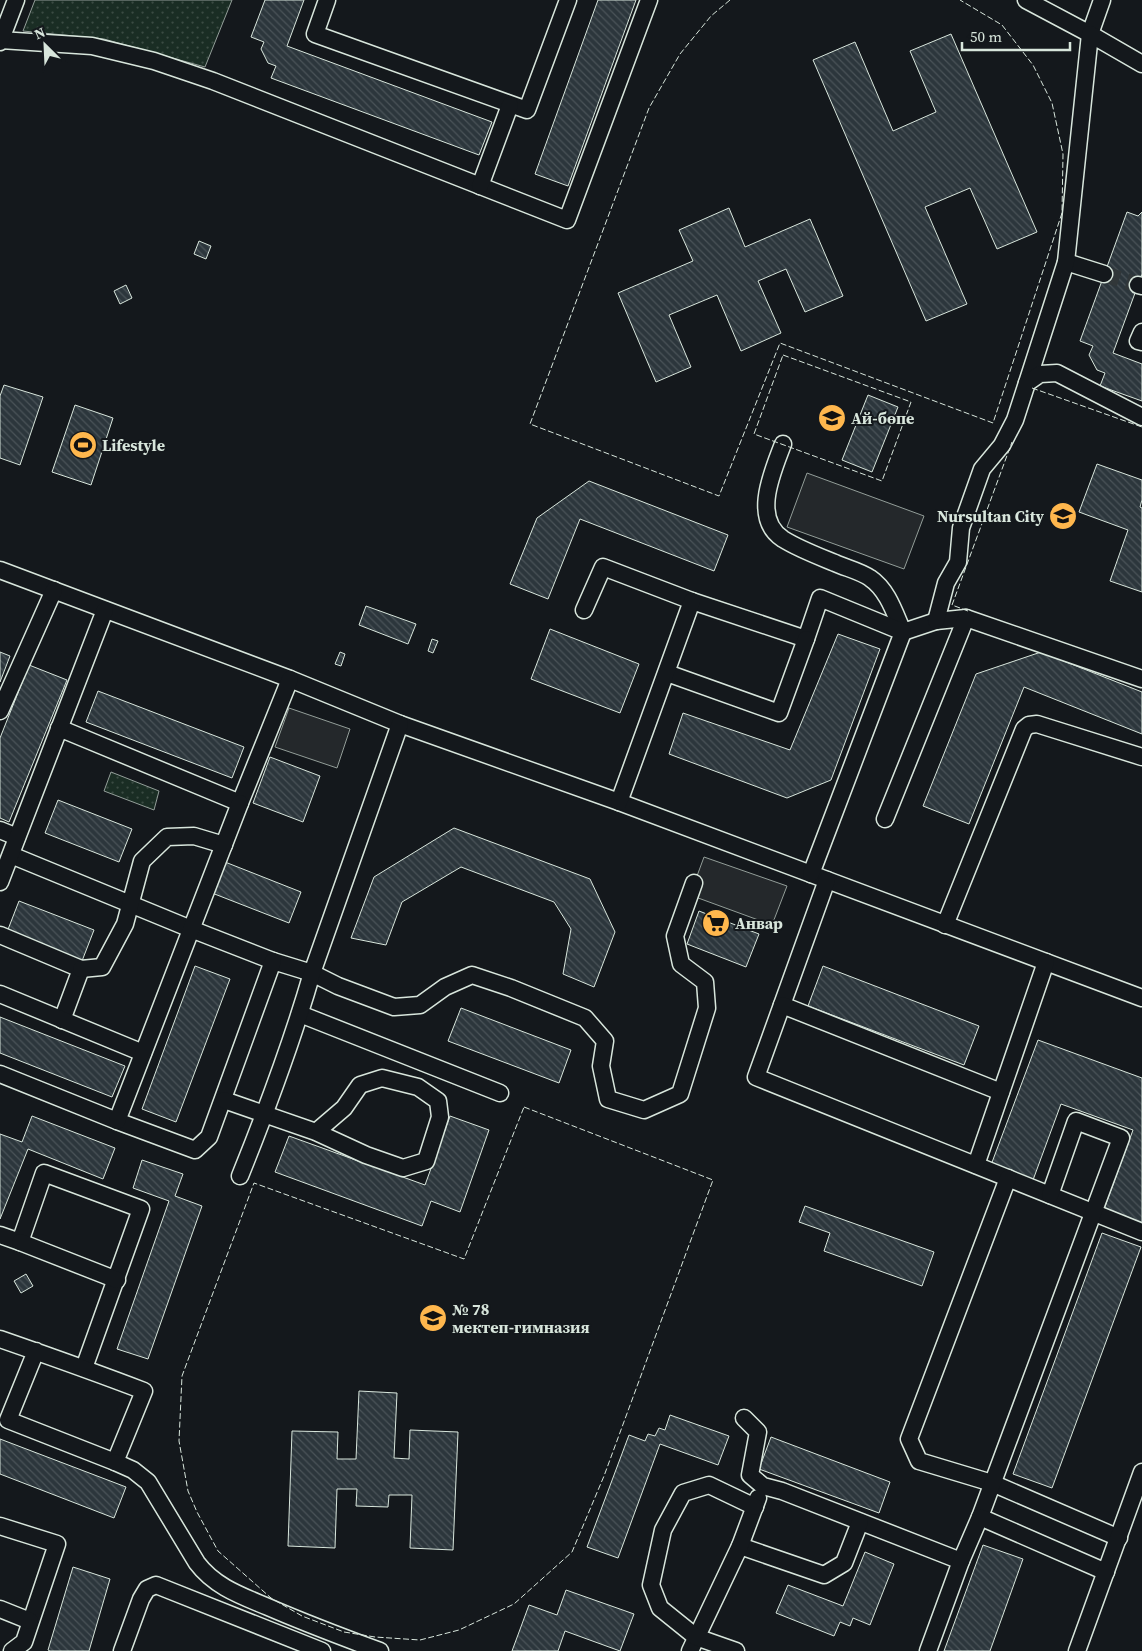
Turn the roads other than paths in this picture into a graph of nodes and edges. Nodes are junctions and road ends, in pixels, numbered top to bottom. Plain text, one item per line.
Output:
1 (16, 0) edge
2 (328, 0) edge
3 (568, 0) edge
4 (649, 0) edge
5 (1026, 0) edge
6 (1102, 0) edge
7 (1090, 34) junction
8 (0, 41) edge
9 (1142, 64) edge
10 (510, 105) junction
11 (480, 186) junction
12 (1066, 262) junction
13 (1104, 274) tunnel mouth
14 (1142, 332) edge
15 (1142, 342) edge
16 (1027, 384) junction
17 (1142, 417) edge
18 (783, 444) dead end
19 (0, 570) edge
20 (54, 590) junction
21 (692, 602) junction
22 (105, 610) junction
23 (584, 610) dead end
24 (966, 618) junction
25 (936, 621) junction
26 (903, 632) junction
27 (806, 639) junction
28 (667, 673) junction
29 (1142, 678) edge
30 (290, 679) junction
31 (1, 707) edge
32 (400, 724) junction
33 (59, 728) junction
34 (1142, 756) edge
35 (619, 802) junction
36 (240, 803) junction
37 (885, 819) dead end
38 (0, 830) edge
39 (17, 837) junction
40 (224, 845) junction
41 (10, 855) junction
42 (810, 874) junction
43 (827, 880) junction
44 (0, 882) edge
45 (694, 884) dead end
46 (130, 904) junction
47 (945, 925) junction
48 (192, 929) junction
49 (0, 936) edge
50 (273, 961) junction
51 (1046, 962) junction
52 (81, 969) junction
53 (312, 973) junction
54 (0, 994) edge
55 (1142, 998) edge
56 (782, 1005) junction
57 (300, 1014) junction
58 (62, 1020) junction
59 (143, 1053) junction
60 (0, 1074) edge
61 (1002, 1092) junction
62 (500, 1093) dead end
63 (224, 1100) junction
64 (264, 1115) junction
65 (116, 1121) junction
66 (316, 1132) junction
67 (976, 1166) junction
68 (240, 1176) dead end
69 (1008, 1178) junction
70 (1050, 1195) junction
71 (1093, 1212) junction
72 (1142, 1232) edge
73 (0, 1234) edge
74 (20, 1242) junction
75 (117, 1280) junction
76 (0, 1339) edge
77 (36, 1351) junction
78 (84, 1368) junction
79 (744, 1418) dead end
80 (116, 1462) junction
81 (1142, 1472) edge
82 (992, 1483) junction
83 (763, 1486) junction
84 (755, 1506) junction
85 (980, 1517) junction
86 (860, 1522) junction
87 (0, 1526) edge
88 (1119, 1538) junction
89 (740, 1546) junction
90 (961, 1561) junction
91 (1106, 1572) junction
92 (0, 1609) edge
93 (30, 1621) junction
94 (693, 1644) edge
95 (12, 1651) edge
96 (122, 1651) edge
97 (322, 1651) edge
98 (380, 1651) edge
99 (736, 1651) edge
100 (928, 1651) edge
101 (1077, 1651) edge

1 - 8 street
2 - 10 street
3 - 10 street
4 - 11 street
5 - 7 street
6 - 7 street
7 - 9 street
7 - 12 street
8 - 11 street
10 - 11 street
12 - 13 street
12 - 16 street
14 - 15 street
16 - 17 street
16 - 25 street
18 - 26 street
19 - 20 street
20 - 22 street
20 - 31 street
21 - 23 street
21 - 27 street
21 - 28 street
22 - 30 street
22 - 33 street
24 - 25 street
24 - 29 street
24 - 37 street
25 - 26 street
26 - 27 street
26 - 42 street
27 - 28 street
28 - 35 street
30 - 32 street
30 - 36 street
32 - 35 street
32 - 53 street
33 - 36 street
33 - 39 street
34 - 47 street
35 - 42 street
36 - 40 street
38 - 39 street
39 - 41 street
40 - 46 street
40 - 48 street
41 - 44 street
41 - 46 street
42 - 43 street
43 - 47 street
43 - 56 street
45 - 53 street
46 - 48 street
46 - 52 street
47 - 51 street
48 - 50 street
48 - 59 street
49 - 52 street
50 - 53 street
50 - 63 street
51 - 55 street
51 - 61 street
52 - 58 street
53 - 57 street
54 - 58 street
56 - 61 street
56 - 67 street
57 - 62 street
57 - 64 street
58 - 59 street
59 - 65 street
60 - 65 street
61 - 67 street
63 - 64 street
63 - 65 street
64 - 66 street
64 - 68 street
66 - 66 street
67 - 69 street
69 - 70 street
69 - 82 street
70 - 71 street
70 - 71 street
71 - 72 street
71 - 82 street
73 - 74 street
74 - 75 street
74 - 75 street
75 - 78 street
76 - 77 street
77 - 78 street
77 - 80 street
78 - 80 street
79 - 83 street
80 - 98 street
81 - 88 street
82 - 85 street
82 - 88 street
83 - 84 street
83 - 86 street
84 - 89 street
84 - 94 street
85 - 90 street
85 - 91 street
86 - 89 street
86 - 90 street
87 - 93 street
88 - 91 street
89 - 94 street
90 - 100 street
91 - 101 street
92 - 93 street
93 - 95 street
94 - 99 street
96 - 97 street

